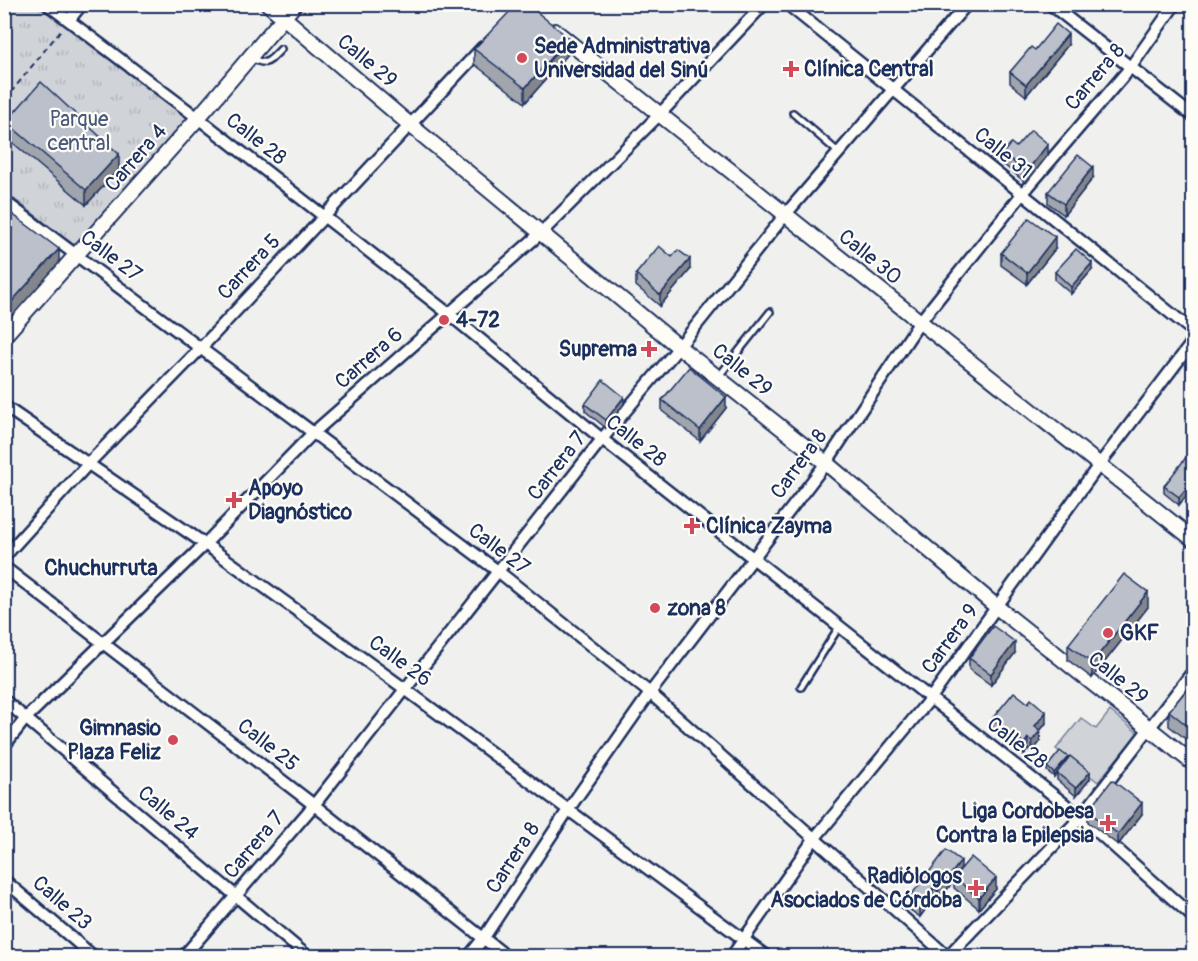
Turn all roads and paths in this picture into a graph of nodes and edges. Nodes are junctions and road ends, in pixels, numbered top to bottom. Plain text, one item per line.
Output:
1 (47, 4) edge
2 (82, 4) edge
3 (268, 4) edge
4 (295, 4) edge
5 (764, 4) edge
6 (787, 4) edge
7 (967, 4) edge
8 (1050, 4) edge
9 (1175, 4) edge
10 (283, 17) junction
11 (69, 20) junction
12 (541, 20) edge
13 (490, 39) edge
14 (281, 49) dead end
15 (249, 57) junction
16 (1130, 68) junction
17 (893, 90) junction
18 (4, 101) edge
19 (793, 113) dead end
20 (659, 115) junction
21 (1194, 117) edge
22 (198, 118) junction
23 (409, 124) junction
24 (838, 152) junction
25 (1022, 194) junction
26 (4, 201) edge
27 (784, 215) junction
28 (324, 216) junction
29 (542, 232) junction
30 (77, 256) junction
31 (770, 312) dead end
32 (448, 314) junction
33 (919, 322) junction
34 (1194, 332) edge
35 (4, 336) edge
36 (1194, 340) edge
37 (680, 347) junction
38 (201, 348) junction
39 (718, 377) junction
40 (4, 406) edge
41 (312, 434) junction
42 (602, 440) junction
43 (89, 463) junction
44 (826, 464) junction
45 (1099, 465) junction
46 (1194, 540) edge
47 (205, 544) junction
48 (4, 557) edge
49 (753, 558) junction
50 (4, 567) edge
51 (499, 572) junction
52 (998, 608) junction
53 (839, 627) junction
54 (104, 644) junction
55 (1194, 670) edge
56 (801, 687) dead end
57 (405, 689) junction
58 (650, 693) junction
59 (930, 699) junction
60 (4, 700) edge
61 (26, 718) junction
62 (1149, 729) junction
63 (4, 746) edge
64 (1194, 764) edge
65 (314, 805) junction
66 (568, 810) junction
67 (1081, 817) junction
68 (814, 839) junction
69 (4, 880) edge
70 (237, 896) junction
71 (1194, 918) edge
72 (483, 939) junction
73 (746, 940) junction
74 (93, 957) edge
75 (184, 957) edge
76 (307, 957) edge
77 (469, 957) edge
78 (506, 957) edge
79 (732, 957) edge
80 (766, 957) edge
81 (947, 957) edge

1 - 11 street, Calle 28
2 - 11 street
3 - 10 street, Calle 29
4 - 10 street, Carrera 4
5 - 20 street, Carrera 6
6 - 17 street, Calle 31
7 - 17 street, Carrera 7
8 - 16 street
9 - 16 street, Carrera 8
10 - 15 street, Carrera 4
10 - 23 street, Calle 29
11 - 18 path
11 - 22 street, Calle 28
12 - 20 street, Calle 30
13 - 23 street, Carrera 5
14 - 15 lane
15 - 22 street, Carrera 4
16 - 21 street
16 - 25 street, Carrera 8
17 - 24 street, Carrera 7
17 - 25 street, Calle 31
19 - 24 lane
20 - 27 street, Calle 30
20 - 29 street, Carrera 6
22 - 28 street, Calle 28
22 - 30 street, Carrera 4
23 - 28 street, Carrera 5
23 - 29 street, Calle 29
24 - 27 street, Carrera 7
25 - 33 street, Carrera 8
25 - 34 street, Calle 31
26 - 30 street, Calle 27
27 - 33 street, Calle 30
27 - 37 street, Carrera 7
28 - 32 street, Calle 28
28 - 38 street, Carrera 5
29 - 32 street, Carrera 6
29 - 37 street, Calle 29
30 - 35 street, Carrera 4
30 - 38 street, Calle 27
31 - 39 lane
32 - 41 street, Carrera 6
32 - 42 street, Calle 28
33 - 44 street, Carrera 8
33 - 45 street, Calle 30
36 - 45 street, Carrera 9
37 - 39 street, Calle 29
37 - 42 street, Carrera 7
38 - 41 street, Calle 27
38 - 43 street, Carrera 5
39 - 44 street, Calle 29
40 - 43 street, Calle 26
41 - 47 street, Carrera 6
41 - 51 street, Calle 27
42 - 49 street, Calle 28
42 - 51 street, Carrera 7
43 - 47 street, Calle 26
43 - 48 street, Carrera 5
44 - 49 street, Carrera 8
44 - 52 street, Calle 29
45 - 46 street, Calle 30
45 - 52 street, Carrera 9
47 - 54 street, Carrera 6
47 - 57 street, Calle 26
49 - 53 street, Calle 28
49 - 58 street, Carrera 8
50 - 54 street, Calle 25
51 - 57 street, Carrera 7
51 - 58 street, Calle 27
52 - 59 street, Carrera 9
52 - 62 street, Calle 29
53 - 56 lane
53 - 59 street, Calle 28
54 - 61 street, Carrera 6
54 - 65 street, Calle 25
55 - 62 street
57 - 65 street, Carrera 7
57 - 66 street, Calle 26
58 - 66 street, Carrera 8
58 - 68 street, Calle 27
59 - 67 street, Calle 28
59 - 68 street, Carrera 9
60 - 61 street, Calle 24
61 - 63 street, Carrera 6
61 - 70 street, Calle 24
62 - 64 street, Calle 29
62 - 67 street
65 - 70 street, Carrera 7
65 - 72 street, Calle 25
66 - 72 street, Carrera 8
66 - 73 street, Calle 26
67 - 71 street, Calle 28
67 - 81 street
68 - 73 street, Carrera 9
68 - 81 street, Calle 27
69 - 74 street, Calle 23
70 - 75 street, Carrera 7
70 - 76 street, Calle 24
72 - 77 street, Carrera 8
72 - 78 street, Calle 25
73 - 79 street, Carrera 9
73 - 80 street, Calle 26

